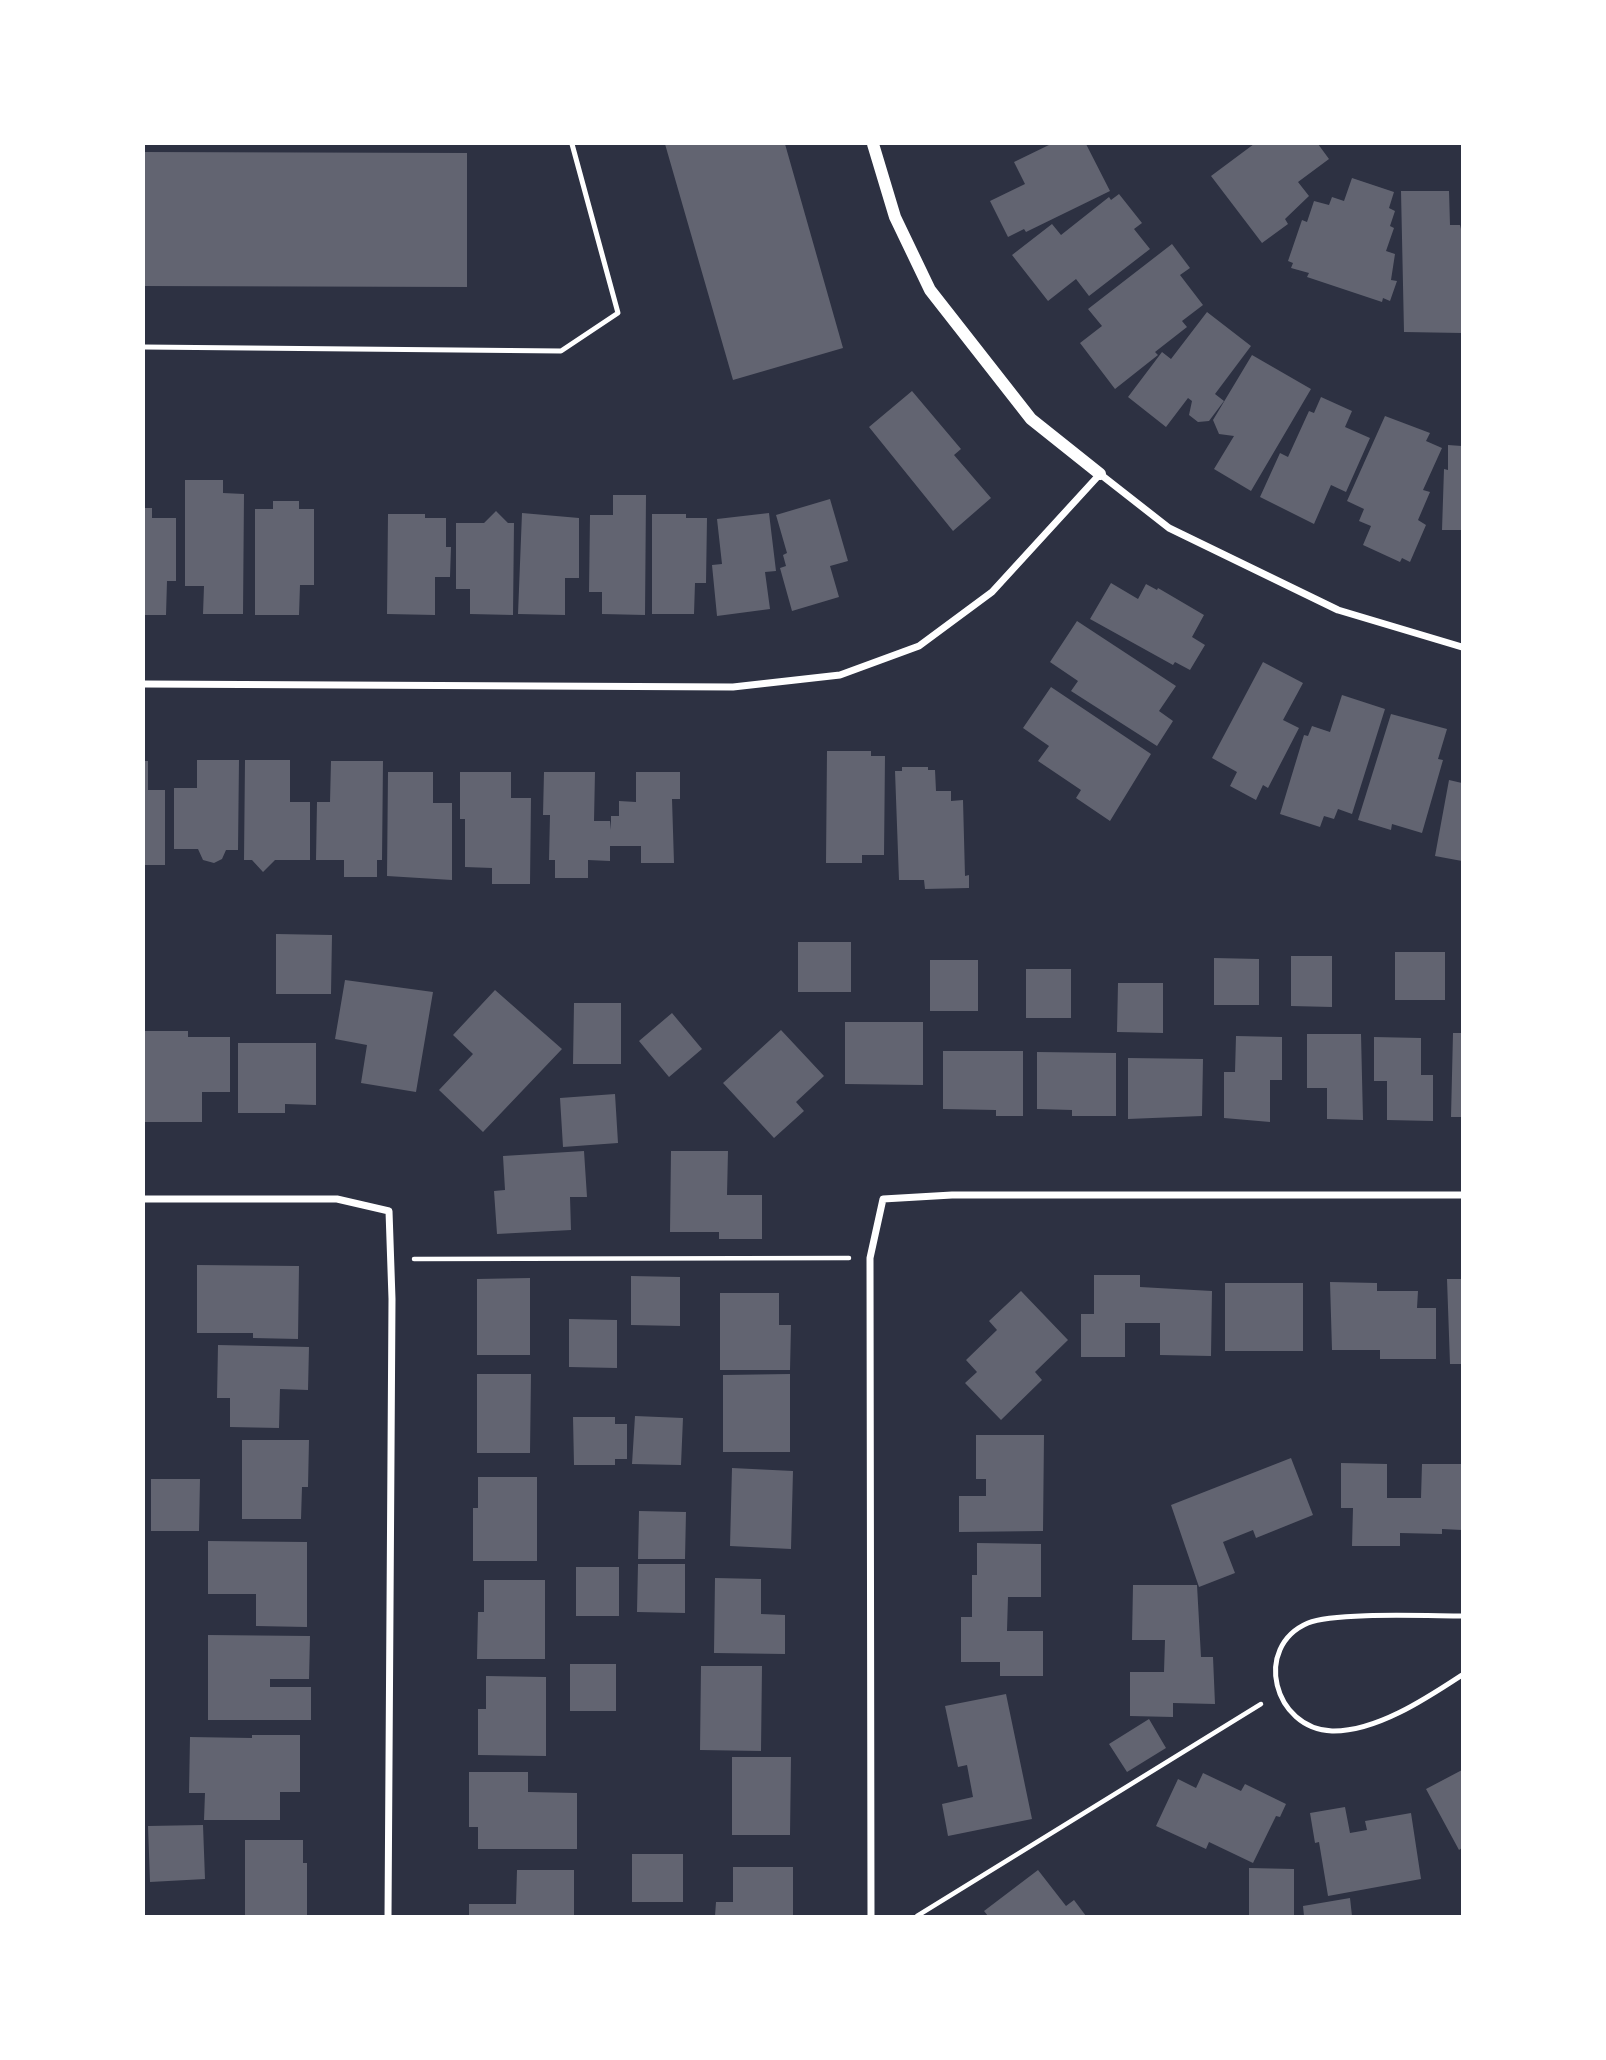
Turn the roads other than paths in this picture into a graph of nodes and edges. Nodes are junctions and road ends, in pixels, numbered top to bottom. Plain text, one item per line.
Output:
1 (572, 144) edge
2 (873, 144) edge
3 (144, 347) edge
4 (1100, 474) junction
5 (1462, 647) edge
6 (144, 684) edge
7 (1462, 1195) edge
8 (144, 1199) edge
9 (1462, 1616) edge
10 (1462, 1675) edge
11 (388, 1916) edge
12 (871, 1916) edge

1 - 3 lane
2 - 4 street
4 - 5 street
4 - 6 street
7 - 12 street
8 - 11 street
9 - 10 lane

